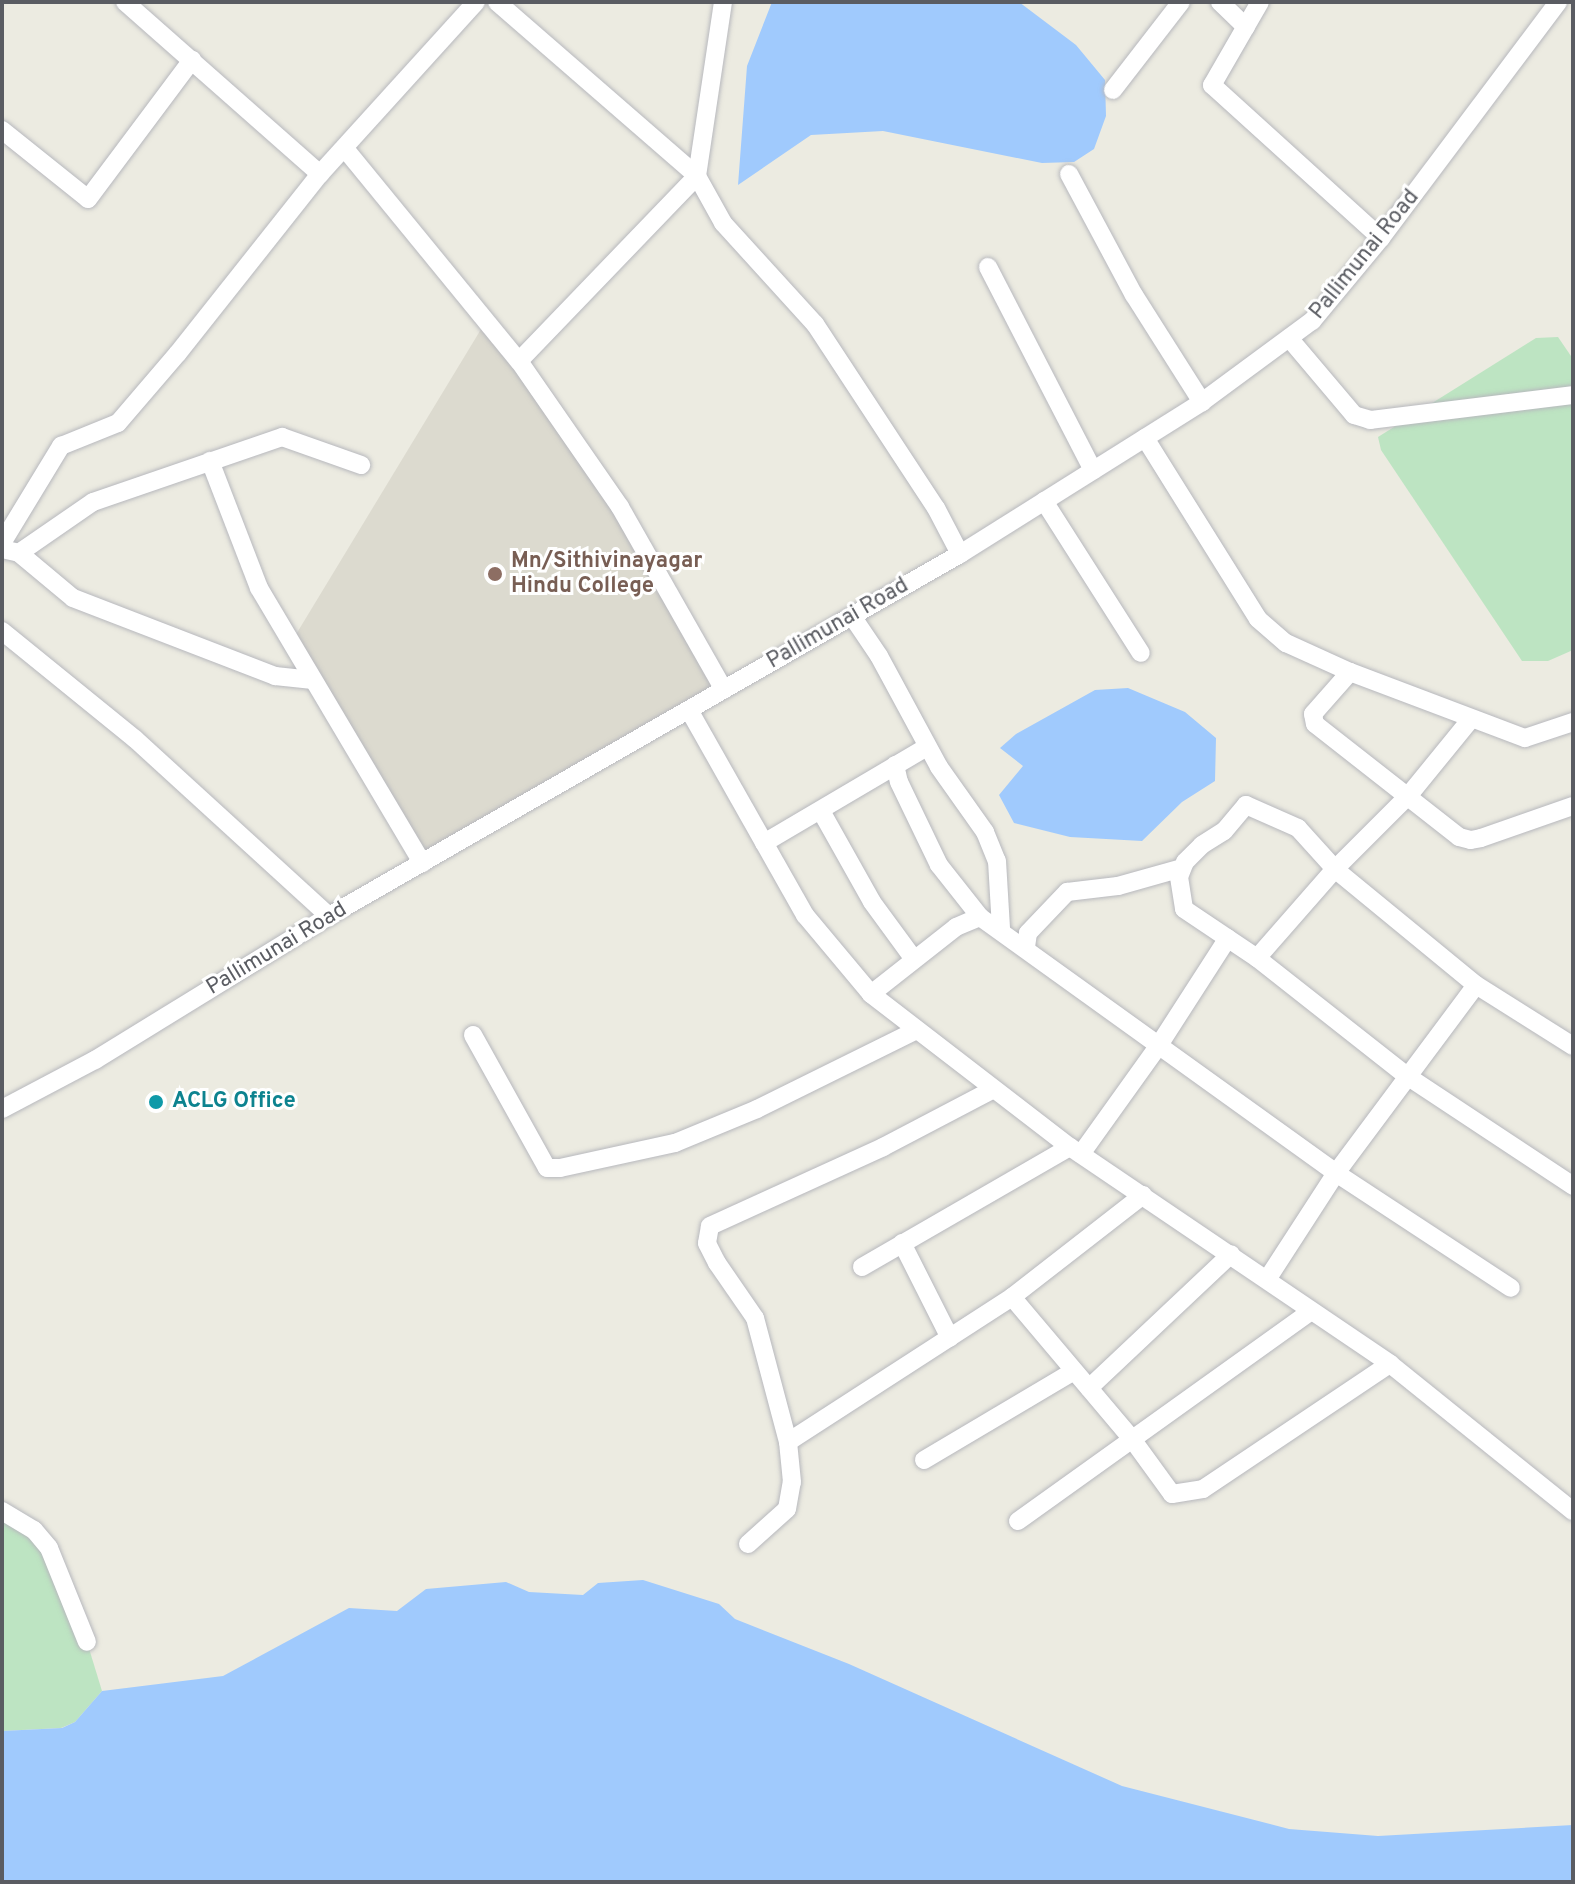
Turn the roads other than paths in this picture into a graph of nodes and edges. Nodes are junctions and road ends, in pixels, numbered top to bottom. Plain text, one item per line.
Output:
1 (125, 2) edge
2 (476, 2) edge
3 (497, 2) edge
4 (723, 2) edge
5 (1181, 2) edge
6 (1220, 2) edge
7 (1260, 2) edge
8 (1558, 2) edge
9 (1246, 27) junction
10 (192, 60) junction
11 (1113, 90) dead end
12 (2, 130) edge
13 (346, 150) junction
14 (320, 174) junction
15 (1069, 174) dead end
16 (697, 176) junction
17 (1381, 238) junction
18 (988, 267) dead end
19 (1289, 338) junction
20 (519, 361) junction
21 (1573, 395) edge
22 (1202, 402) junction
23 (1145, 438) junction
24 (210, 461) junction
25 (361, 465) dead end
26 (1093, 470) junction
27 (1044, 501) junction
28 (2, 543) edge
29 (11, 551) edge
30 (960, 554) junction
31 (852, 616) junction
32 (2, 631) edge
33 (1141, 653) dead end
34 (1350, 672) junction
35 (313, 680) junction
36 (724, 690) junction
37 (689, 710) junction
38 (1471, 719) junction
39 (1573, 722) edge
40 (927, 747) junction
41 (895, 765) junction
42 (1409, 795) junction
43 (1573, 806) edge
44 (821, 811) junction
45 (764, 843) junction
46 (422, 863) junction
47 (1183, 865) junction
48 (1335, 869) junction
49 (329, 916) junction
50 (980, 917) junction
51 (1001, 929) junction
52 (1228, 938) junction
53 (1026, 947) junction
54 (913, 958) junction
55 (1257, 958) junction
56 (1476, 985) junction
57 (871, 994) junction
58 (915, 1031) junction
59 (473, 1035) dead end
60 (1159, 1045) junction
61 (1573, 1046) edge
62 (1407, 1076) junction
63 (992, 1090) junction
64 (2, 1109) edge
65 (1075, 1150) junction
66 (1336, 1173) junction
67 (1573, 1186) edge
68 (1143, 1195) junction
69 (902, 1243) junction
70 (1231, 1254) junction
71 (862, 1267) dead end
72 (1268, 1278) junction
73 (1511, 1288) dead end
74 (1012, 1297) junction
75 (1310, 1312) junction
76 (950, 1338) junction
77 (1390, 1364) junction
78 (1074, 1371) junction
79 (1089, 1388) junction
80 (1132, 1439) junction
81 (788, 1442) junction
82 (924, 1460) dead end
83 (2, 1511) edge
84 (1573, 1511) edge
85 (1018, 1521) dead end
86 (748, 1544) dead end
87 (87, 1642) dead end

1 - 10 street
2 - 13 street
3 - 16 street
4 - 16 street
5 - 11 street
6 - 9 street
7 - 9 street
8 - 17 street, Pallimunai Road
9 - 17 street
10 - 12 street
10 - 14 street
13 - 14 street
13 - 20 street
14 - 28 street
15 - 22 street
16 - 20 street
16 - 30 street
17 - 19 street, Pallimunai Road
18 - 26 street
19 - 21 street
19 - 22 street, Pallimunai Road
20 - 36 street
22 - 23 street, Pallimunai Road
23 - 26 street, Pallimunai Road
23 - 34 street
24 - 25 street
24 - 29 street
24 - 35 street
26 - 27 street, Pallimunai Road
27 - 30 street, Pallimunai Road
27 - 33 street
29 - 35 street
30 - 31 street, Pallimunai Road
31 - 36 street, Pallimunai Road
31 - 40 street
32 - 49 street
34 - 38 street
34 - 42 street
35 - 46 street
36 - 37 street, Pallimunai Road
37 - 45 street
37 - 46 street, Pallimunai Road
38 - 39 street
38 - 42 street
40 - 41 street
40 - 51 street
41 - 44 street
41 - 50 street
42 - 43 street
42 - 48 street
44 - 45 street
44 - 54 street
45 - 57 street
46 - 49 street, Pallimunai Road
47 - 48 street
47 - 52 street
47 - 53 street
48 - 55 street
48 - 56 street
49 - 64 street, Pallimunai Road
50 - 51 street
50 - 54 street
51 - 53 street
52 - 55 street
52 - 60 street
53 - 60 street
54 - 57 street
55 - 62 street
56 - 61 street
56 - 62 street
57 - 58 street
58 - 59 street
58 - 63 street
60 - 65 street
60 - 66 street
62 - 66 street
62 - 67 street
63 - 65 street
63 - 81 street
65 - 68 street
65 - 69 street
66 - 72 street
66 - 73 street
68 - 70 street
68 - 74 street
69 - 71 street
69 - 76 street
70 - 72 street
70 - 79 street
72 - 75 street
74 - 76 street
74 - 78 street
75 - 77 street
75 - 80 street
76 - 81 street
77 - 80 street
77 - 84 street
78 - 79 street
78 - 82 street
79 - 80 street
80 - 85 street
81 - 86 street
83 - 87 street

